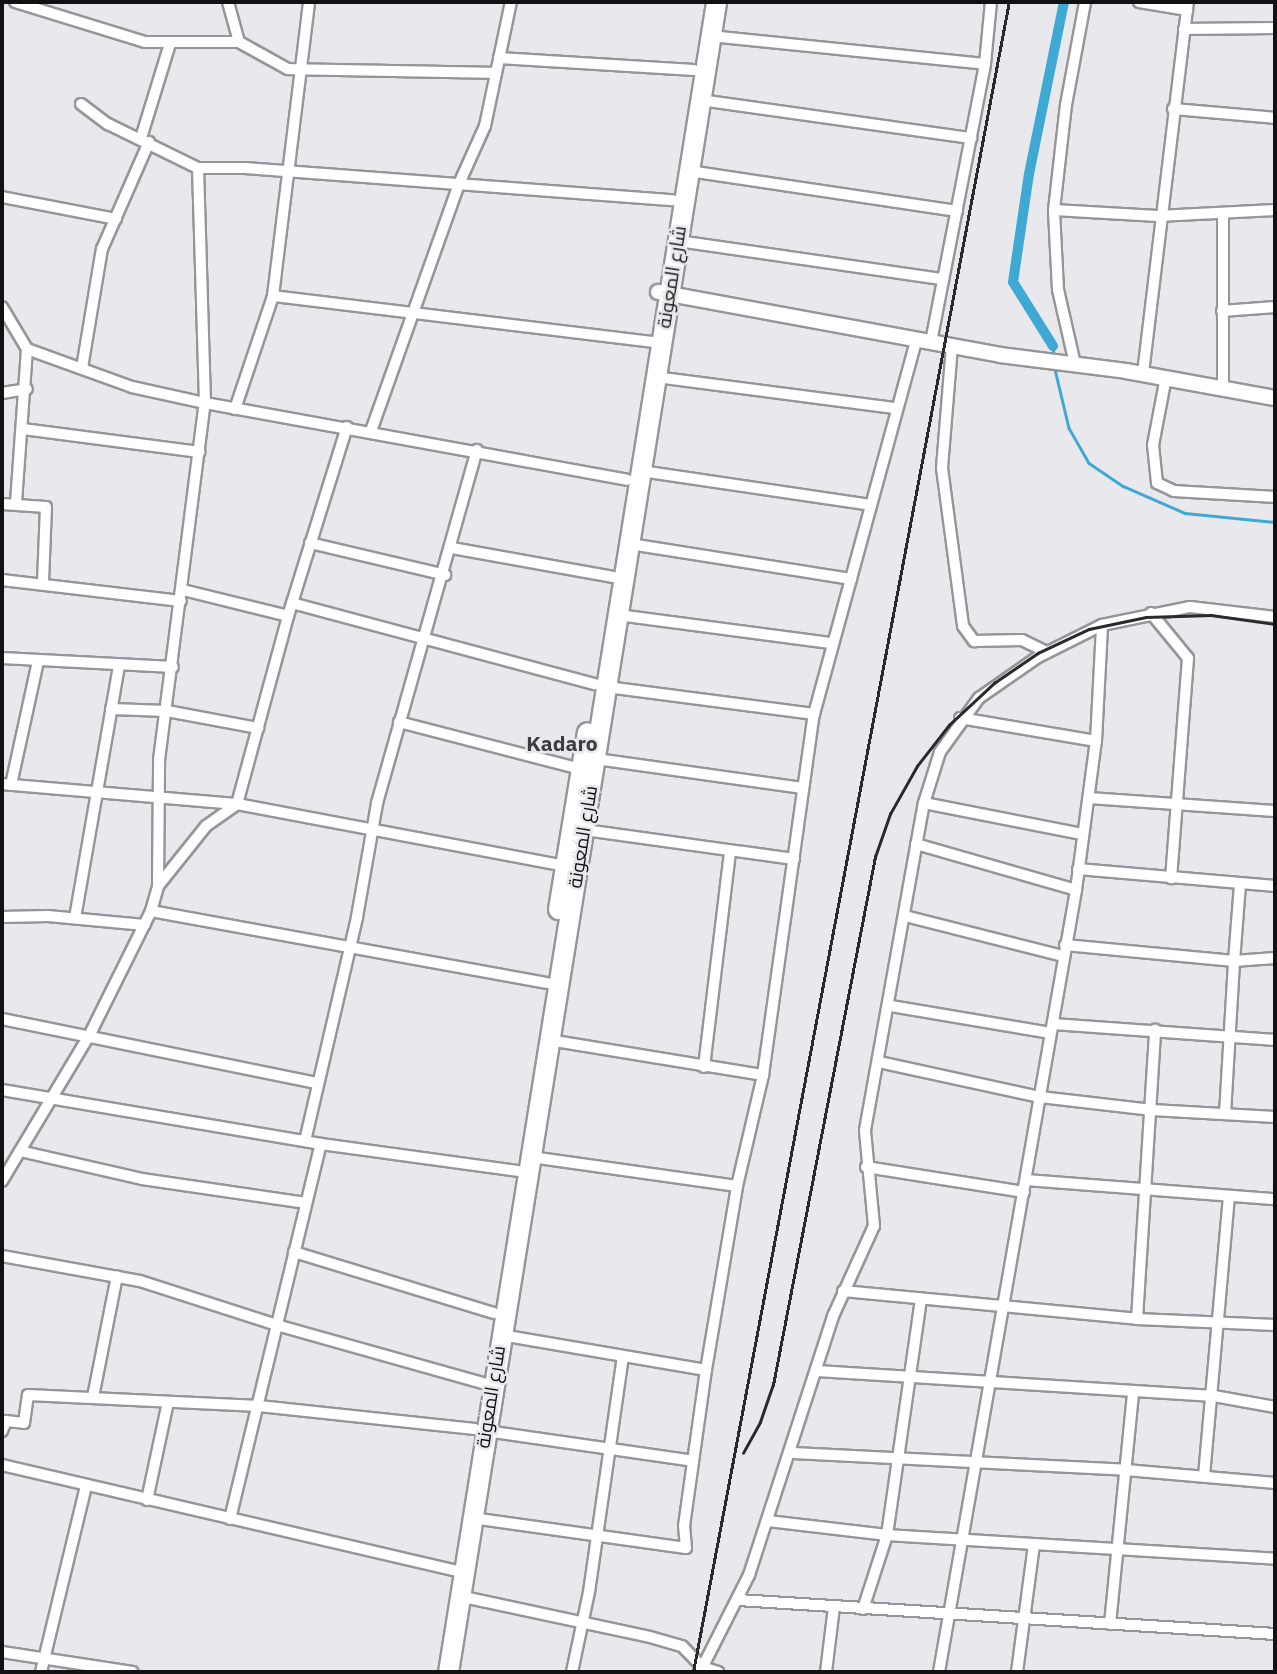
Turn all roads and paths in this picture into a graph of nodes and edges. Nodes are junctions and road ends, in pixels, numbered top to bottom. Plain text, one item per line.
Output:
1 (15, 2) edge
2 (228, 2) edge
3 (309, 2) edge
4 (511, 2) edge
5 (704, 2) edge
6 (716, 2) edge
7 (991, 2) edge
8 (1085, 2) edge
9 (1139, 2) edge
10 (1187, 6) edge
11 (1275, 28) edge
12 (1184, 29) junction
13 (710, 36) junction
14 (239, 42) junction
15 (170, 44) junction
16 (499, 58) junction
17 (985, 64) junction
18 (303, 70) junction
19 (694, 70) junction
20 (496, 73) junction
21 (700, 100) junction
22 (81, 104) dead end
23 (1173, 109) junction
24 (1275, 118) edge
25 (971, 138) junction
26 (145, 140) junction
27 (198, 168) junction
28 (689, 171) junction
29 (288, 173) junction
30 (458, 186) junction
31 (2, 197) edge
32 (673, 200) junction
33 (1054, 210) junction
34 (1275, 210) edge
35 (957, 211) junction
36 (1223, 213) junction
37 (1158, 216) junction
38 (116, 219) junction
39 (678, 242) junction
40 (943, 279) junction
41 (663, 293) junction
42 (272, 296) junction
43 (2, 307) edge
44 (1275, 307) edge
45 (413, 310) junction
46 (1222, 311) junction
47 (924, 341) junction
48 (650, 342) junction
49 (952, 346) junction
50 (27, 349) junction
51 (1069, 363) junction
52 (82, 368) junction
53 (1143, 373) junction
54 (656, 377) junction
55 (1166, 377) junction
56 (1223, 387) junction
57 (27, 389) junction
58 (2, 393) edge
59 (1275, 398) edge
60 (205, 403) junction
61 (895, 408) junction
62 (235, 409) junction
63 (347, 427) junction
64 (23, 429) junction
65 (371, 431) junction
66 (478, 450) junction
67 (200, 452) junction
68 (634, 476) junction
69 (1275, 497) edge
70 (2, 503) edge
71 (16, 504) junction
72 (870, 505) junction
73 (310, 543) junction
74 (630, 544) junction
75 (452, 548) junction
76 (445, 575) junction
77 (613, 577) junction
78 (852, 579) junction
79 (2, 580) edge
80 (43, 582) junction
81 (182, 596) junction
82 (292, 603) junction
83 (1151, 613) junction
84 (618, 615) junction
85 (288, 616) junction
86 (1275, 617) edge
87 (1102, 625) junction
88 (423, 639) junction
89 (832, 643) junction
90 (1048, 652) junction
91 (606, 657) junction
92 (2, 658) edge
93 (38, 661) junction
94 (120, 665) junction
95 (173, 667) junction
96 (601, 686) junction
97 (111, 709) junction
98 (167, 711) junction
99 (814, 714) junction
100 (960, 718) junction
101 (398, 722) junction
102 (258, 728) junction
103 (1096, 741) junction
104 (589, 764) junction
105 (6, 784) edge
106 (803, 788) junction
107 (96, 792) junction
108 (159, 796) junction
109 (1089, 798) junction
110 (924, 803) junction
111 (237, 804) junction
112 (1177, 804) junction
113 (1275, 811) edge
114 (585, 830) junction
115 (372, 831) junction
116 (1082, 834) junction
117 (916, 844) junction
118 (730, 851) junction
119 (794, 859) junction
120 (571, 867) junction
121 (1078, 869) junction
122 (1171, 878) junction
123 (1240, 884) junction
124 (158, 886) junction
125 (1275, 886) edge
126 (1076, 890) junction
127 (151, 911) junction
128 (905, 916) junction
129 (2, 917) edge
130 (75, 918) junction
131 (145, 925) junction
132 (349, 950) junction
133 (1064, 951) junction
134 (1275, 958) edge
135 (1234, 961) junction
136 (548, 983) junction
137 (891, 1006) junction
138 (2, 1019) edge
139 (1052, 1029) junction
140 (1155, 1030) junction
141 (90, 1034) junction
142 (1229, 1036) junction
143 (549, 1040) junction
144 (1275, 1040) edge
145 (879, 1062) junction
146 (704, 1067) junction
147 (763, 1075) junction
148 (317, 1083) junction
149 (2, 1090) edge
150 (1040, 1097) junction
151 (52, 1100) junction
152 (1152, 1110) junction
153 (1225, 1114) junction
154 (1275, 1117) edge
155 (305, 1141) junction
156 (321, 1144) junction
157 (20, 1151) junction
158 (524, 1164) junction
159 (866, 1167) junction
160 (1026, 1180) junction
161 (2, 1181) edge
162 (737, 1186) junction
163 (1147, 1189) junction
164 (1024, 1192) junction
165 (1229, 1196) junction
166 (1275, 1199) edge
167 (306, 1203) junction
168 (294, 1252) junction
169 (2, 1257) edge
170 (117, 1276) junction
171 (843, 1291) junction
172 (922, 1300) junction
173 (1001, 1308) junction
174 (494, 1313) junction
175 (1137, 1319) junction
176 (1217, 1321) junction
177 (1275, 1325) edge
178 (279, 1326) junction
179 (501, 1335) junction
180 (623, 1357) junction
181 (706, 1370) junction
182 (817, 1371) junction
183 (913, 1379) junction
184 (482, 1383) junction
185 (988, 1383) junction
186 (1133, 1392) junction
187 (1214, 1396) junction
188 (93, 1397) junction
189 (168, 1402) junction
190 (259, 1406) junction
191 (1275, 1407) edge
192 (480, 1430) junction
193 (2, 1431) edge
194 (606, 1449) junction
195 (793, 1452) junction
196 (895, 1459) junction
197 (693, 1461) junction
198 (2, 1465) edge
199 (974, 1465) junction
200 (1126, 1470) junction
201 (1204, 1476) junction
202 (1275, 1483) edge
203 (86, 1486) junction
204 (147, 1500) junction
205 (472, 1518) junction
206 (230, 1519) junction
207 (768, 1521) junction
208 (887, 1535) junction
209 (596, 1537) junction
210 (959, 1539) junction
211 (1034, 1545) junction
212 (1118, 1547) junction
213 (1275, 1559) edge
214 (458, 1571) junction
215 (459, 1597) junction
216 (737, 1600) junction
217 (834, 1607) junction
218 (863, 1609) junction
219 (947, 1616) junction
220 (1025, 1619) junction
221 (583, 1622) junction
222 (1110, 1624) junction
223 (1275, 1634) edge
224 (2, 1652) edge
225 (42, 1667) edge
226 (701, 1669) edge
227 (132, 1672) edge
228 (437, 1672) edge
229 (448, 1672) edge
230 (572, 1672) edge
231 (718, 1672) edge
232 (827, 1672) edge
233 (939, 1672) edge
234 (1017, 1672) edge

1 - 15 street
2 - 14 street
3 - 18 street
4 - 16 street
5 - 19 highway, شارع المعونة
6 - 13 highway, شارع المعونة
7 - 17 street
8 - 33 street
9 - 10 street
10 - 12 street
11 - 12 street
12 - 23 street
13 - 17 street
13 - 21 highway, شارع المعونة
14 - 15 street
14 - 18 street
15 - 26 street
16 - 19 street
16 - 20 street
17 - 25 street
18 - 20 street
18 - 29 street
19 - 32 highway, شارع المعونة
20 - 30 street
21 - 25 street
21 - 28 highway, شارع المعونة
22 - 26 street
23 - 24 street
23 - 37 street
25 - 35 street
26 - 27 street
26 - 38 street
27 - 29 street
27 - 60 street
28 - 35 street
28 - 39 highway, شارع المعونة
29 - 30 street
29 - 42 street
30 - 32 street
30 - 45 street
31 - 38 street
32 - 41 highway, شارع المعونة
33 - 37 street
33 - 51 street
34 - 36 street
35 - 40 street
36 - 37 street
36 - 46 street
37 - 53 street
38 - 52 street
39 - 40 street
39 - 41 highway, شارع المعونة
40 - 47 street
41 - 47 street
41 - 48 highway, شارع المعونة
41 - 54 highway, شارع المعونة
42 - 45 street
42 - 62 street
43 - 50 street
44 - 46 street
45 - 48 street
45 - 65 street
46 - 56 street
47 - 49 street
47 - 61 street
48 - 68 highway, شارع المعونة
49 - 51 street
49 - 90 street
50 - 52 street
50 - 57 street
51 - 53 street
52 - 60 street
53 - 55 street
54 - 61 street
54 - 68 highway, شارع المعونة
55 - 56 street
55 - 69 street
56 - 59 street
57 - 58 street
57 - 64 street
60 - 62 street
60 - 67 street
61 - 72 street
62 - 63 street
63 - 65 street
63 - 73 street
64 - 67 street
64 - 71 street
65 - 66 street
66 - 68 street
66 - 75 street
67 - 81 street
68 - 72 street
68 - 74 highway, شارع المعونة
68 - 77 highway, شارع المعونة
70 - 71 street
71 - 80 street
72 - 78 street
73 - 76 street
73 - 82 street
74 - 78 street
74 - 84 highway, شارع المعونة
75 - 76 street
75 - 77 street
76 - 88 street
77 - 91 highway, شارع المعونة
78 - 89 street
79 - 80 street
80 - 81 street
81 - 85 street
81 - 95 street
82 - 85 street
82 - 88 street
83 - 86 street
83 - 87 street
83 - 112 street
84 - 89 street
84 - 91 highway, شارع المعونة
85 - 102 street
87 - 90 street
87 - 103 street
88 - 96 street
88 - 101 street
89 - 99 street
90 - 100 street
91 - 96 highway, شارع المعونة
92 - 93 street
93 - 94 street
93 - 105 street
94 - 95 street
94 - 97 street
95 - 98 street
96 - 99 street
96 - 104 highway, شارع المعونة
97 - 98 street
97 - 107 street
98 - 102 street
98 - 108 street
99 - 106 street
100 - 103 street
100 - 110 street
101 - 104 street
101 - 115 street
102 - 111 street
103 - 109 street
104 - 106 street
104 - 114 highway, شارع المعونة
104 - 120 highway, شارع المعونة
105 - 107 street
106 - 119 street
107 - 108 street
107 - 130 street
108 - 111 street
108 - 124 street
109 - 112 street
109 - 116 street
110 - 116 street
110 - 117 street
111 - 115 street
111 - 124 street
112 - 113 street
112 - 122 street
114 - 118 street
114 - 120 highway, شارع المعونة
115 - 120 street
115 - 132 street
116 - 121 street
117 - 126 street
117 - 128 street
118 - 119 street
118 - 146 street
119 - 147 street
120 - 136 highway, شارع المعونة
120 - 143 highway, شارع المعونة
121 - 122 street
121 - 126 street
122 - 123 street
123 - 125 street
123 - 135 street
124 - 127 street
126 - 133 street
127 - 131 street
127 - 132 street
128 - 133 street
128 - 137 street
129 - 130 street
130 - 131 street
131 - 141 street
132 - 136 street
132 - 148 street
133 - 135 street
133 - 139 street
134 - 135 street
135 - 142 street
136 - 158 highway, شارع المعونة
137 - 139 street
137 - 145 street
138 - 141 street
139 - 140 street
139 - 150 street
140 - 142 street
140 - 152 street
141 - 148 street
141 - 151 street
142 - 144 street
142 - 153 street
143 - 146 street
143 - 158 highway, شارع المعونة
145 - 150 street
145 - 159 street
146 - 147 street
147 - 162 street
148 - 155 street
149 - 151 street
150 - 152 street
150 - 160 street
151 - 155 street
151 - 157 street
152 - 153 street
152 - 163 street
153 - 154 street
155 - 156 street
156 - 158 street
156 - 167 street
157 - 161 street
157 - 167 street
158 - 162 street
158 - 174 highway, شارع المعونة
158 - 179 highway, شارع المعونة
159 - 164 street
159 - 171 street
160 - 163 street
160 - 164 street
162 - 181 street
163 - 165 street
163 - 175 street
164 - 173 street
165 - 166 street
165 - 176 street
167 - 168 street
168 - 174 street
168 - 178 street
169 - 170 street
170 - 178 street
170 - 188 street
171 - 172 street
171 - 182 street
172 - 173 street
172 - 183 street
173 - 175 street
173 - 185 street
174 - 184 highway, شارع المعونة
175 - 176 street
176 - 177 street
176 - 187 street
178 - 184 street
178 - 190 street
179 - 180 street
179 - 192 highway, شارع المعونة
180 - 181 street
180 - 194 street
181 - 197 street
182 - 183 street
182 - 195 street
183 - 185 street
183 - 196 street
184 - 192 highway, شارع المعونة
185 - 186 street
185 - 199 street
186 - 187 street
186 - 200 street
187 - 191 street
187 - 201 street
188 - 189 street
188 - 193 street
189 - 190 street
189 - 204 street
190 - 192 street
190 - 206 street
192 - 194 street
192 - 205 highway, شارع المعونة
192 - 214 highway, شارع المعونة
194 - 197 street
194 - 209 street
195 - 196 street
195 - 207 street
196 - 199 street
196 - 208 street
197 - 209 street
198 - 203 street
199 - 200 street
199 - 210 street
200 - 201 street
200 - 212 street
201 - 202 street
203 - 204 street
203 - 225 street
204 - 206 street
205 - 209 street
205 - 214 highway, شارع المعونة
206 - 214 street
207 - 208 street
207 - 216 street
208 - 210 street
208 - 218 street
209 - 221 street
210 - 211 street
210 - 219 street
211 - 212 street
211 - 220 street
212 - 213 street
212 - 222 street
214 - 215 highway, شارع المعونة
214 - 228 highway, شارع المعونة
215 - 221 street
215 - 229 highway, شارع المعونة
216 - 217 street
216 - 226 street
217 - 218 street
217 - 232 street
218 - 219 street
219 - 220 street
219 - 233 street
220 - 222 street
220 - 234 street
221 - 226 street
221 - 230 street
222 - 223 street
224 - 225 street
225 - 227 street
226 - 231 street

